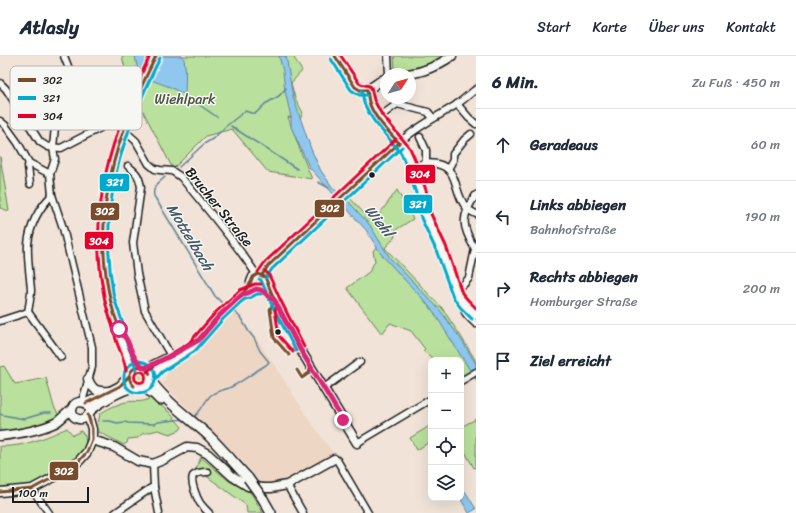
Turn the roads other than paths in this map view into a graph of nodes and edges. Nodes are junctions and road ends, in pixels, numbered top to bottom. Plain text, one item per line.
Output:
1 (64, 56) edge
2 (156, 56) edge
3 (335, 56) edge
4 (388, 56) edge
5 (452, 56) edge
6 (68, 66) edge
7 (389, 68) edge
8 (416, 73) edge
9 (142, 82) edge
10 (380, 82) edge
11 (0, 83) edge
12 (476, 89) edge
13 (367, 90) junction
14 (10, 96) edge
15 (457, 104) junction
16 (378, 118) junction
17 (433, 118) junction
18 (0, 122) edge
19 (476, 124) edge
20 (32, 130) edge
21 (55, 130) edge
22 (96, 130) edge
23 (123, 130) edge
24 (124, 130) edge
25 (471, 134) dead end
26 (420, 137) dead end
27 (399, 143) junction
28 (53, 148) junction
29 (29, 163) junction
30 (426, 163) junction
31 (128, 166) dead end
32 (412, 166) junction
33 (448, 169) junction
34 (50, 174) junction
35 (30, 184) dead end
36 (52, 195) junction
37 (476, 195) edge
38 (467, 209) junction
39 (476, 214) edge
40 (258, 282) junction
41 (455, 288) junction
42 (464, 303) junction
43 (28, 312) junction
44 (476, 315) edge
45 (0, 321) edge
46 (476, 324) edge
47 (119, 329) junction
48 (199, 340) junction
49 (171, 356) junction
50 (61, 358) dead end
51 (360, 362) dead end
52 (143, 367) junction
53 (130, 373) junction
54 (473, 373) edge
55 (150, 378) junction
56 (464, 378) edge
57 (88, 379) junction
58 (139, 387) junction
59 (324, 388) junction
60 (110, 391) junction
61 (428, 401) edge
62 (72, 409) junction
63 (84, 411) junction
64 (177, 412) junction
65 (56, 422) junction
66 (0, 436) edge
67 (92, 438) junction
68 (357, 443) joint
69 (334, 459) joint
70 (153, 464) junction
71 (208, 472) dead end
72 (287, 485) junction
73 (154, 487) junction
74 (32, 489) junction
75 (0, 492) edge
76 (49, 513) edge
77 (115, 513) edge
78 (159, 513) edge
79 (209, 513) edge
80 (271, 513) edge
81 (303, 513) edge
82 (368, 513) edge

1 - 6 street, Brucher Straße
2 - 9 main road, bridge
3 - 13 street
4 - 7 street
5 - 8 street
10 - 13 street
11 - 14 street
12 - 15 street
13 - 16 street
15 - 17 street
15 - 19 street
16 - 17 street
16 - 27 street
17 - 27 street
18 - 29 street
20 - 28 street
21 - 28 street
22 - 28 street
23 - 47 main road, bridge
24 - 40 street, Brucher Straße
25 - 33 street
26 - 30 street
27 - 32 street
27 - 40 street
28 - 34 street
29 - 34 street
29 - 35 street
30 - 32 street
30 - 33 street
31 - 49 street
32 - 41 street
33 - 38 street
34 - 36 street
36 - 43 street
36 - 57 street
37 - 38 street
38 - 39 street
38 - 41 street
40 - 48 street
40 - 59 street
41 - 42 street
42 - 44 street
42 - 46 street
43 - 45 street
43 - 50 street
47 - 52 main road
47 - 53 main road
48 - 49 street
48 - 55 street
49 - 52 street
51 - 59 street
52 - 53 main road
52 - 55 main road
53 - 58 main road
53 - 60 street
54 - 56 street
55 - 58 main road
55 - 64 main road
57 - 60 street
57 - 63 street
58 - 63 street
58 - 64 main road
59 - 68 street
60 - 63 street
61 - 68 street
62 - 63 street
62 - 63 street
62 - 65 street
63 - 65 street
63 - 67 street
64 - 80 main road, bridge
65 - 66 street
67 - 70 street
67 - 74 street
69 - 72 street
69 - 82 street
70 - 72 street
70 - 73 street
71 - 79 street
72 - 81 street
73 - 77 street
73 - 78 street
74 - 75 street
74 - 76 street

